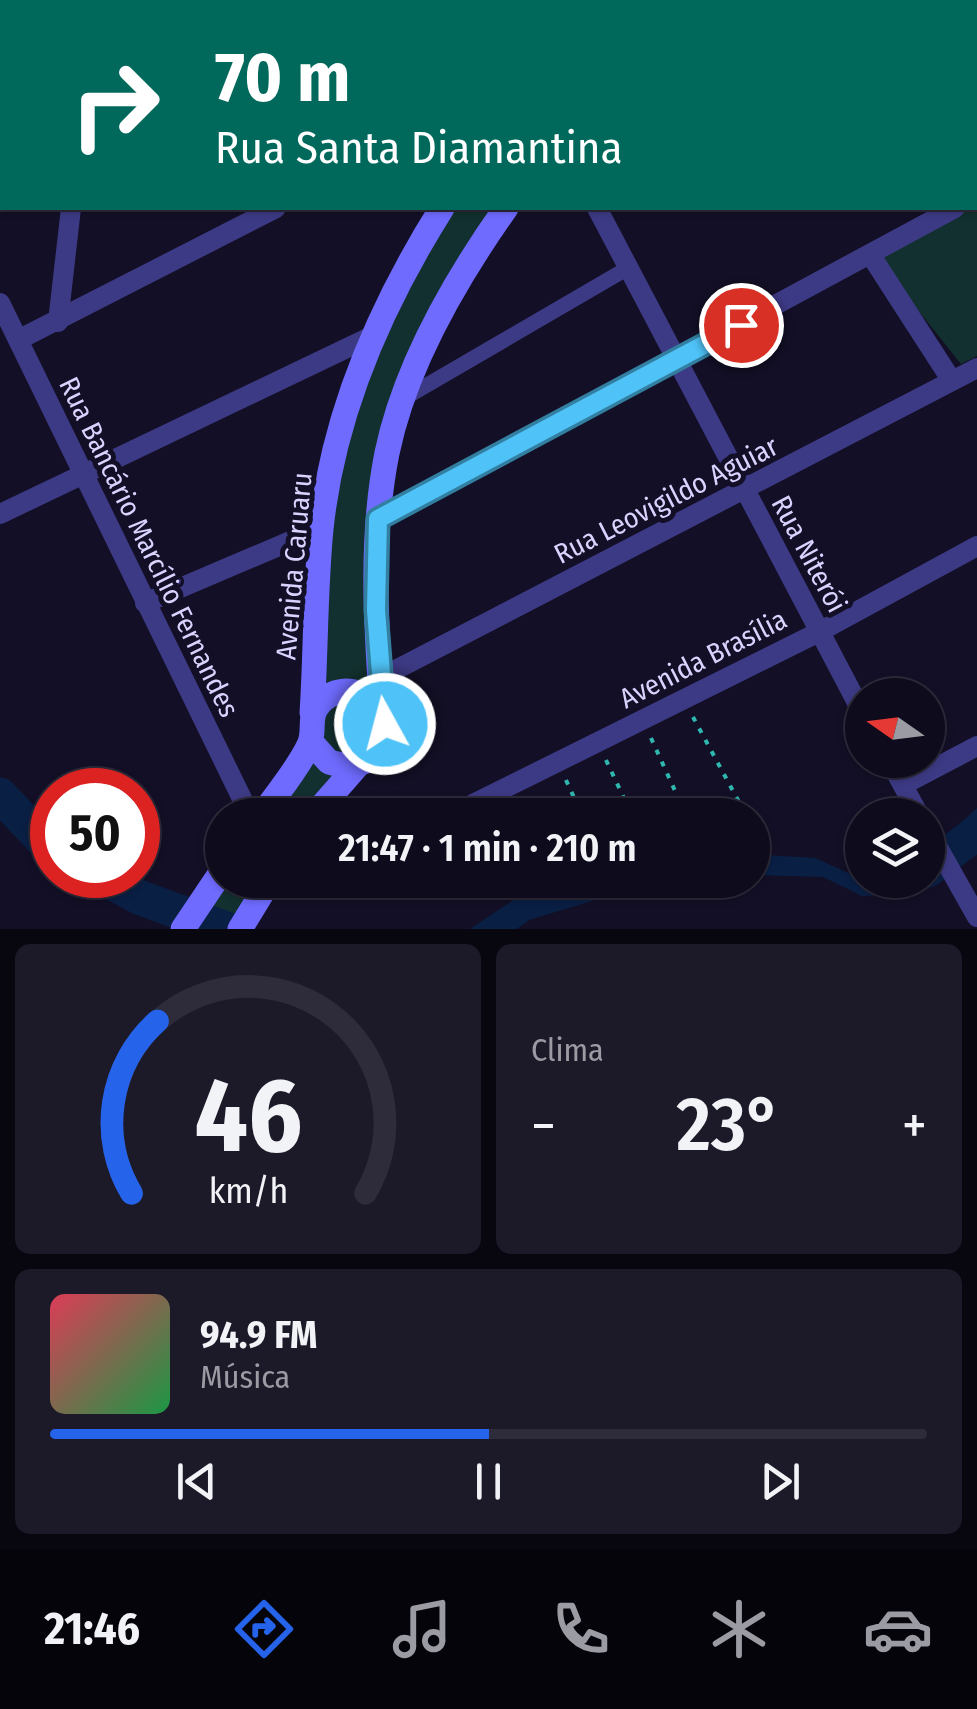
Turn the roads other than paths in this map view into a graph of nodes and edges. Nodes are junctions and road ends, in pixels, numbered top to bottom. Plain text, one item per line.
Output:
1 (70, 210) edge
2 (272, 210) edge
3 (441, 210) edge
4 (505, 210) edge
5 (601, 210) edge
6 (951, 210) edge
7 (870, 254) junction
8 (628, 268) junction
9 (0, 303) edge
10 (58, 322) junction
11 (370, 338) junction
12 (18, 340) junction
13 (676, 360) junction
14 (977, 368) edge
15 (952, 381) junction
16 (403, 399) junction
17 (82, 472) junction
18 (745, 491) junction
19 (0, 514) edge
20 (378, 519) junction
21 (322, 528) junction
22 (977, 546) edge
23 (145, 604) junction
24 (818, 632) junction
25 (380, 678) junction
26 (845, 681) edge
27 (382, 711) junction
28 (312, 713) junction
29 (312, 742) junction
30 (977, 746) edge
31 (357, 766) junction
32 (900, 778) edge
33 (903, 784) junction
34 (242, 798) edge
35 (274, 798) edge
36 (329, 798) edge
37 (486, 798) edge
38 (910, 798) edge
39 (945, 860) edge
40 (205, 897) edge
41 (259, 898) edge
42 (977, 917) edge
43 (184, 929) edge
44 (240, 929) edge

1 - 10 street
2 - 10 street
3 - 11 main road, Avenida Caruaru
4 - 16 main road
5 - 8 street, Rua Niterói
6 - 7 street
7 - 13 street
7 - 15 street
8 - 13 street, Rua Niterói
8 - 16 street
9 - 12 street, Rua Bancário Marcílio Fernandes
10 - 12 street
11 - 17 street
11 - 21 main road, Avenida Caruaru
12 - 17 street, Rua Bancário Marcílio Fernandes
13 - 18 street, Rua Niterói
13 - 20 street
14 - 15 street, Rua Leovigildo Aguiar
15 - 18 street, Rua Leovigildo Aguiar
16 - 20 main road
17 - 19 street
17 - 23 street, Rua Bancário Marcílio Fernandes
18 - 24 street, Rua Niterói
18 - 25 street, Rua Leovigildo Aguiar
20 - 25 main road
21 - 23 street
21 - 28 main road, Avenida Caruaru
22 - 24 street, Avenida Brasília
23 - 34 street, Rua Bancário Marcílio Fernandes
24 - 26 street, Rua Niterói
24 - 37 street, Avenida Brasília
25 - 27 main road
27 - 28 main road
27 - 31 main road
28 - 29 main road, Avenida Caruaru
29 - 31 main road
29 - 35 main road
30 - 33 street
31 - 36 main road
32 - 33 street
33 - 38 street
39 - 42 street
40 - 43 main road
41 - 44 main road

